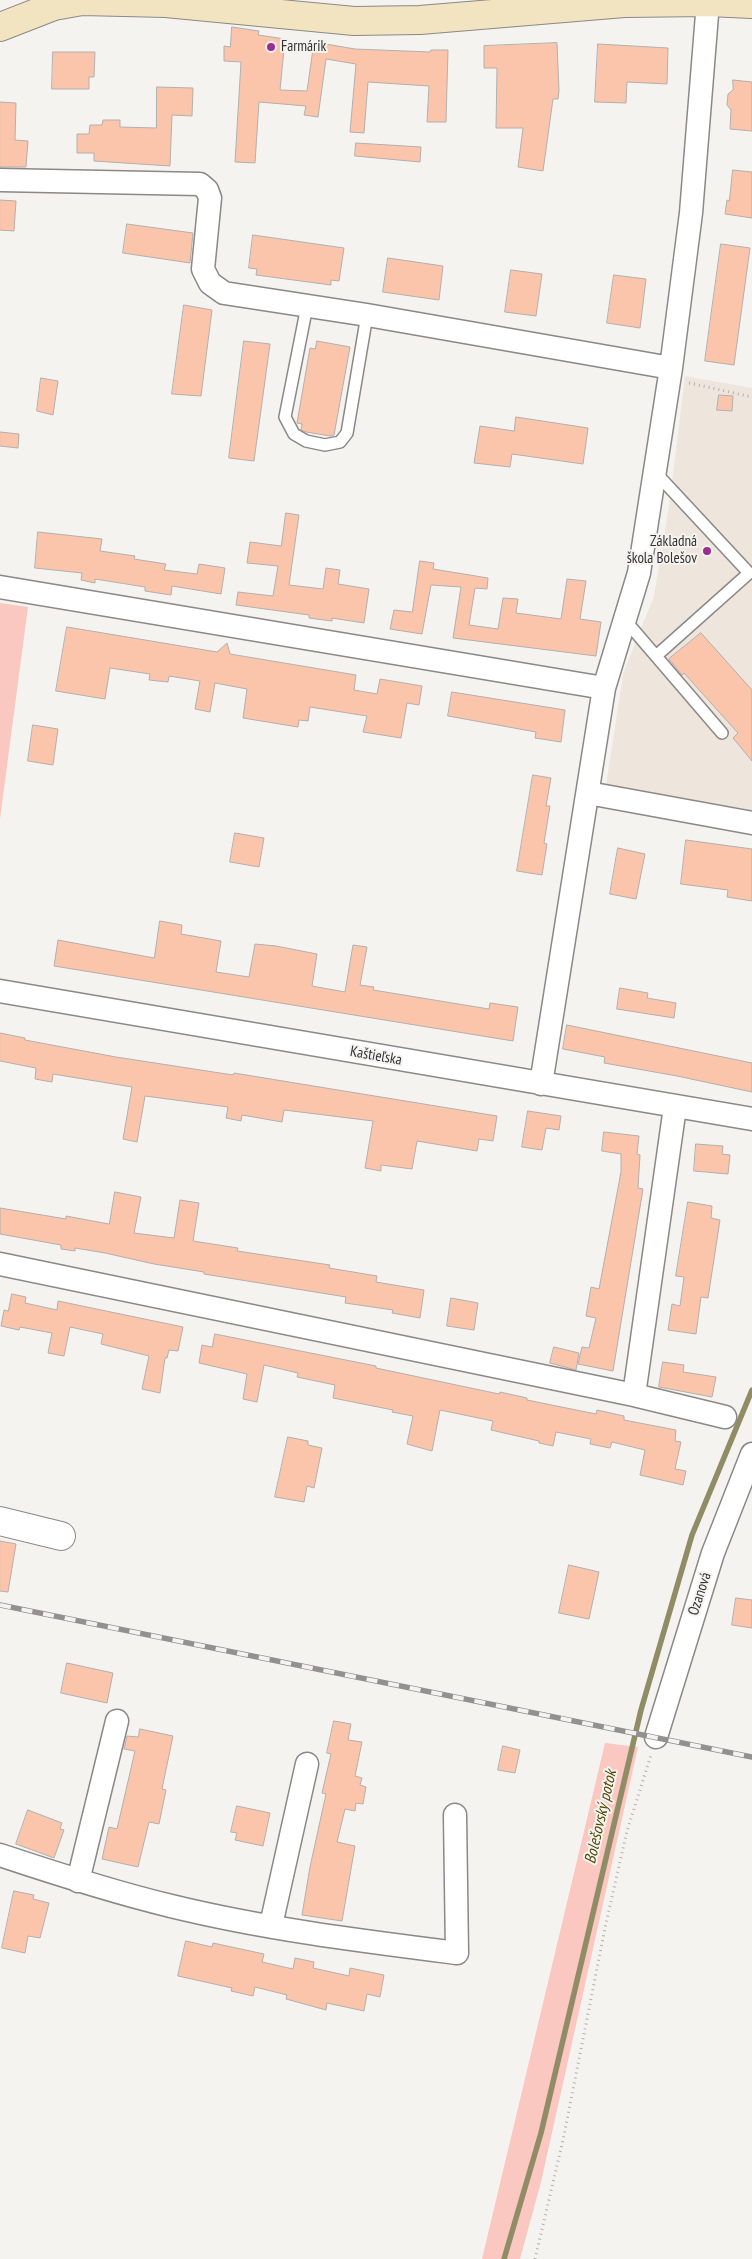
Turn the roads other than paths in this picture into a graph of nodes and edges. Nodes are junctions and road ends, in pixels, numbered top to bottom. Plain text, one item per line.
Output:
1 (167, 2) edge
2 (708, 2) junction
3 (752, 4) edge
4 (0, 27) edge
5 (0, 180) edge
6 (306, 306) junction
7 (367, 315) junction
8 (677, 375) junction
9 (655, 472) junction
10 (0, 587) edge
11 (625, 620) junction
12 (656, 656) junction
13 (604, 688) junction
14 (722, 733) dead end
15 (588, 793) junction
16 (752, 823) edge
17 (0, 991) edge
18 (542, 1084) junction
19 (675, 1107) junction
20 (752, 1119) edge
21 (0, 1264) edge
22 (634, 1396) junction
23 (724, 1417) dead end
24 (752, 1454) edge
25 (0, 1521) edge
26 (61, 1536) dead end
27 (116, 1721) dead end
28 (656, 1737) road end
29 (307, 1764) dead end
30 (455, 1815) dead end
31 (0, 1855) edge
32 (78, 1881) junction
33 (271, 1925) junction

1 - 2 main road
1 - 4 main road
2 - 3 main road
2 - 8 street
5 - 6 street
6 - 7 street
6 - 7 lane
7 - 8 street
8 - 9 street
9 - 11 street
9 - 12 lane
10 - 13 street
11 - 12 lane
11 - 13 street
12 - 14 lane
13 - 15 street
15 - 16 street
15 - 18 street
17 - 18 street, Kaštieľska
18 - 19 street, Kaštieľska
19 - 20 street, Kaštieľska
19 - 22 street
21 - 22 street
22 - 23 street
24 - 28 street, Ozanová
25 - 26 street
27 - 32 street
29 - 33 street
30 - 33 street
31 - 32 street
32 - 33 street

